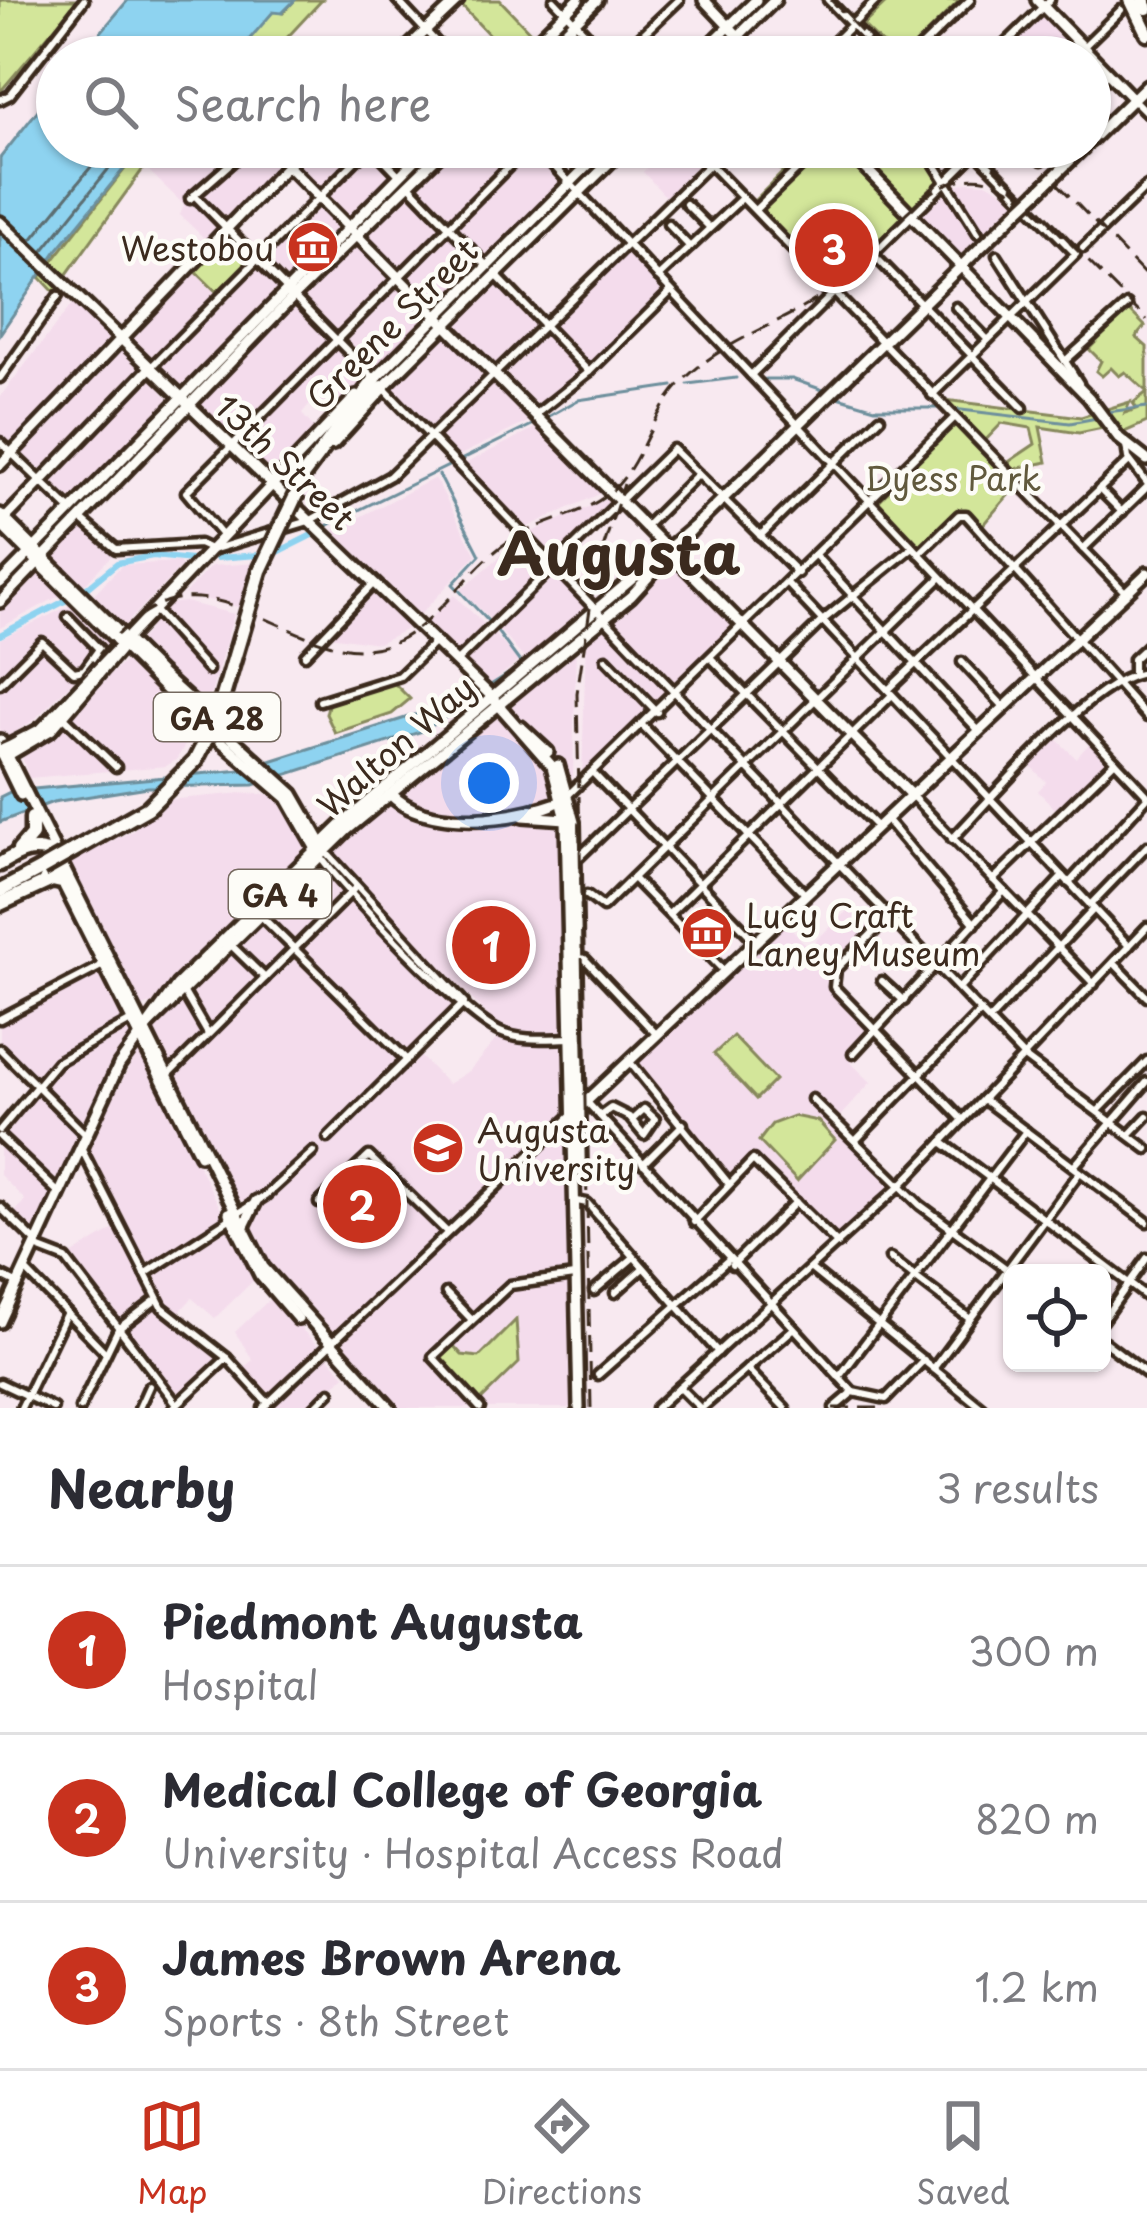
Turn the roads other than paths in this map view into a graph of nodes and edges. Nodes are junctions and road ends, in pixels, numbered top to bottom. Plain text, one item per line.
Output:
1 (84, 0) edge
2 (397, 0) edge
3 (458, 0) edge
4 (554, 0) edge
5 (578, 0) edge
6 (597, 0) edge
7 (679, 0) edge
8 (704, 0) edge
9 (756, 0) edge
10 (775, 0) edge
11 (831, 0) edge
12 (877, 0) edge
13 (970, 0) edge
14 (1043, 2) edge
15 (1126, 3) edge
16 (1143, 8) edge
17 (565, 12) junction
18 (574, 22) junction
19 (853, 23) junction
20 (729, 26) junction
21 (426, 31) junction
22 (1147, 33) edge
23 (56, 36) edge
24 (421, 36) edge
25 (431, 36) edge
26 (541, 36) edge
27 (560, 36) edge
28 (588, 36) edge
29 (641, 36) edge
30 (719, 36) edge
31 (738, 36) joint
32 (840, 36) edge
33 (866, 36) edge
34 (933, 36) edge
35 (1011, 36) edge
36 (1073, 36) edge
37 (1094, 36) edge
38 (36, 62) edge
39 (1111, 76) edge
40 (1147, 85) edge
41 (1133, 99) junction
42 (0, 100) edge
43 (1147, 113) edge
44 (1111, 121) edge
45 (225, 168) edge
46 (284, 168) edge
47 (290, 168) edge
48 (348, 168) edge
49 (392, 168) edge
50 (408, 168) edge
51 (426, 168) edge
52 (510, 168) edge
53 (554, 168) edge
54 (585, 168) edge
55 (604, 168) edge
56 (705, 168) edge
57 (713, 168) edge
58 (799, 168) edge
59 (865, 168) edge
60 (938, 168) edge
61 (960, 168) edge
62 (995, 168) edge
63 (1063, 168) edge
64 (400, 176) junction
65 (948, 182) junction
66 (570, 183) junction
67 (409, 185) junction
68 (1147, 186) edge
69 (579, 192) junction
70 (318, 196) junction
71 (742, 198) junction
72 (686, 203) dead end
73 (754, 210) junction
74 (913, 218) junction
75 (0, 222) edge
76 (668, 224) dead end
77 (449, 225) junction
78 (224, 226) junction
79 (710, 228) junction
80 (353, 231) junction
81 (978, 233) dead end
82 (627, 244) junction
83 (690, 247) junction
84 (1080, 251) junction
85 (874, 255) junction
86 (997, 255) dead end
87 (257, 258) junction
88 (486, 265) junction
89 (962, 268) junction
90 (495, 275) junction
91 (398, 276) junction
92 (658, 277) junction
93 (671, 291) junction
94 (291, 293) junction
95 (834, 293) junction
96 (58, 296) dead end
97 (1027, 302) junction
98 (1127, 305) dead end
99 (923, 306) junction
100 (956, 307) dead end
101 (436, 315) junction
102 (1010, 318) junction
103 (446, 324) junction
104 (544, 326) junction
105 (118, 338) junction
106 (338, 339) junction
107 (988, 340) junction
108 (883, 344) junction
109 (971, 356) junction
110 (1061, 363) junction
111 (150, 368) junction
112 (589, 372) junction
113 (496, 375) junction
114 (751, 375) junction
115 (0, 378) edge
116 (379, 383) junction
117 (936, 398) junction
118 (185, 402) junction
119 (1023, 408) dead end
120 (954, 416) junction
121 (880, 418) dead end
122 (539, 419) junction
123 (798, 426) junction
124 (430, 438) junction
125 (0, 442) edge
126 (1126, 445) junction
127 (230, 446) junction
128 (136, 452) junction
129 (12, 453) junction
130 (1147, 460) edge
131 (1129, 461) junction
132 (834, 464) junction
133 (0, 465) edge
134 (698, 474) junction
135 (41, 481) junction
136 (269, 483) junction
137 (1147, 485) edge
138 (1099, 489) junction
139 (723, 499) junction
140 (870, 502) junction
141 (618, 504) junction
142 (72, 510) junction
143 (1122, 512) junction
144 (2, 519) edge
145 (81, 519) junction
146 (644, 524) junction
147 (1061, 526) junction
148 (317, 528) junction
149 (760, 536) junction
150 (225, 537) junction
151 (199, 544) junction
152 (1083, 549) junction
153 (212, 550) junction
154 (916, 550) junction
155 (671, 551) junction
156 (815, 555) junction
157 (37, 556) junction
158 (201, 563) junction
159 (554, 567) junction
160 (1016, 568) junction
161 (798, 573) junction
162 (1147, 573) edge
163 (941, 577) junction
164 (374, 583) junction
165 (0, 584) edge
166 (787, 584) junction
167 (1126, 593) junction
168 (853, 596) junction
169 (0, 602) edge
170 (85, 606) junction
171 (972, 610) junction
172 (155, 611) junction
173 (600, 615) junction
174 (822, 621) junction
175 (744, 626) junction
176 (138, 630) junction
177 (886, 631) junction
178 (115, 633) junction
179 (1080, 637) junction
180 (435, 642) junction
181 (125, 644) junction
182 (1147, 646) edge
183 (105, 654) junction
184 (305, 655) dead end
185 (711, 658) junction
186 (858, 658) junction
187 (606, 659) dead end
188 (456, 662) junction
189 (962, 662) dead end
190 (780, 663) junction
191 (917, 663) junction
192 (208, 670) dead end
193 (1139, 673) edge
194 (1036, 678) junction
195 (0, 684) edge
196 (1115, 685) junction
197 (890, 693) junction
198 (676, 694) junction
199 (489, 695) junction
200 (747, 695) junction
201 (816, 699) junction
202 (320, 701) dead end
203 (1005, 708) junction
204 (657, 712) junction
205 (61, 713) junction
206 (1072, 717) junction
207 (1147, 717) edge
208 (643, 726) junction
209 (711, 730) junction
210 (979, 731) junction
211 (783, 732) junction
212 (851, 736) junction
213 (3, 752) edge
214 (951, 758) junction
215 (1114, 761) junction
216 (678, 762) junction
217 (116, 767) dead end
218 (746, 767) junction
219 (819, 768) junction
220 (594, 774) junction
221 (387, 791) junction
222 (911, 795) junction
223 (1147, 797) edge
224 (568, 798) junction
225 (714, 800) junction
226 (991, 800) junction
227 (782, 804) junction
228 (629, 809) junction
229 (31, 813) junction
230 (524, 816) junction
231 (566, 819) junction
232 (881, 823) junction
233 (314, 829) junction
234 (333, 832) junction
235 (748, 836) junction
236 (952, 838) junction
237 (1031, 842) junction
238 (1147, 846) edge
239 (665, 847) junction
240 (321, 850) junction
241 (14, 855) junction
242 (839, 863) junction
243 (0, 864) edge
244 (47, 865) junction
245 (571, 866) junction
246 (633, 878) junction
247 (1066, 879) junction
248 (993, 880) junction
249 (61, 882) joint
250 (700, 883) junction
251 (0, 888) edge
252 (353, 890) junction
253 (1004, 891) junction
254 (587, 895) dead end
255 (806, 895) junction
256 (0, 904) edge
257 (1092, 907) junction
258 (255, 913) junction
259 (669, 914) junction
260 (1027, 914) junction
261 (889, 916) junction
262 (975, 924) junction
263 (1147, 927) edge
264 (227, 942) junction
265 (756, 942) junction
266 (1058, 946) junction
267 (1129, 946) junction
268 (296, 949) junction
269 (576, 957) junction
270 (1114, 963) junction
271 (103, 965) junction
272 (937, 965) junction
273 (724, 972) junction
274 (265, 978) junction
275 (882, 981) dead end
276 (1094, 984) junction
277 (180, 988) junction
278 (959, 988) junction
279 (1147, 997) edge
280 (166, 998) junction
281 (904, 1001) junction
282 (464, 1004) junction
283 (981, 1011) junction
284 (132, 1015) junction
285 (0, 1019) edge
286 (989, 1020) junction
287 (874, 1032) junction
288 (143, 1034) junction
289 (208, 1034) junction
290 (657, 1035) junction
291 (575, 1038) junction
292 (0, 1049) edge
293 (853, 1054) dead end
294 (1024, 1057) junction
295 (407, 1060) junction
296 (629, 1061) junction
297 (1147, 1061) edge
298 (919, 1076) junction
299 (166, 1077) junction
300 (1147, 1082) edge
301 (37, 1087) junction
302 (812, 1099) dead end
303 (983, 1099) junction
304 (580, 1108) junction
305 (1097, 1112) junction
306 (600, 1116) junction
307 (1147, 1116) edge
308 (632, 1120) dead end
309 (963, 1120) junction
310 (1109, 1120) junction
311 (682, 1124) junction
312 (556, 1131) junction
313 (1026, 1131) junction
314 (574, 1132) junction
315 (0, 1133) edge
316 (86, 1136) junction
317 (1129, 1136) junction
318 (328, 1138) dead end
319 (856, 1140) junction
320 (942, 1142) junction
321 (81, 1148) junction
322 (1147, 1149) edge
323 (313, 1152) dead end
324 (643, 1164) junction
325 (1077, 1169) junction
326 (989, 1178) junction
327 (730, 1185) junction
328 (901, 1185) junction
329 (59, 1194) junction
330 (256, 1201) junction
331 (577, 1201) junction
332 (796, 1202) junction
333 (319, 1203) dead end
334 (0, 1208) edge
335 (233, 1214) junction
336 (1045, 1220) junction
337 (694, 1222) junction
338 (1147, 1222) edge
339 (243, 1228) junction
340 (951, 1228) junction
341 (447, 1232) junction
342 (838, 1244) junction
343 (36, 1245) junction
344 (634, 1257) junction
345 (890, 1258) dead end
346 (1147, 1258) edge
347 (730, 1263) junction
348 (1014, 1264) edge
349 (1003, 1267) edge
350 (644, 1268) junction
351 (24, 1269) junction
352 (812, 1269) junction
353 (146, 1274) junction
354 (0, 1275) edge
355 (578, 1275) junction
356 (914, 1277) junction
357 (1003, 1278) edge
358 (267, 1283) junction
359 (18, 1284) junction
360 (1130, 1284) junction
361 (594, 1292) dead end
362 (446, 1293) dead end
363 (615, 1293) dead end
364 (1147, 1297) edge
365 (157, 1299) junction
366 (676, 1306) junction
367 (769, 1306) junction
368 (296, 1308) junction
369 (1111, 1309) edge
370 (66, 1314) junction
371 (970, 1318) junction
372 (472, 1320) junction
373 (0, 1322) edge
374 (880, 1325) junction
375 (118, 1329) junction
376 (792, 1330) junction
377 (326, 1342) junction
378 (1111, 1347) edge
379 (105, 1352) junction
380 (718, 1352) junction
381 (227, 1358) junction
382 (925, 1360) junction
383 (933, 1369) junction
384 (747, 1370) junction
385 (1147, 1374) edge
386 (598, 1375) dead end
387 (838, 1377) junction
388 (0, 1383) edge
389 (149, 1386) dead end
390 (679, 1387) junction
391 (330, 1392) dead end
392 (853, 1392) junction
393 (27, 1396) junction
394 (266, 1405) edge
395 (175, 1406) edge
396 (21, 1408) edge
397 (53, 1408) edge
398 (80, 1408) edge
399 (139, 1408) edge
400 (314, 1408) edge
401 (390, 1408) edge
402 (480, 1408) edge
403 (579, 1408) edge
404 (656, 1408) edge
405 (701, 1408) edge
406 (785, 1408) edge
407 (834, 1408) edge
408 (982, 1408) edge

1 - 23 street
2 - 21 street
3 - 21 main road
4 - 17 street
5 - 17 main road
6 - 18 main road
7 - 29 street
8 - 20 main road
9 - 20 main road
10 - 31 main road
11 - 19 street
12 - 19 street
13 - 34 street
14 - 35 street
14 - 36 main road
15 - 16 highway
15 - 37 street
16 - 22 highway
17 - 18 street
17 - 26 main road
18 - 27 main road
18 - 28 street
19 - 32 street
19 - 33 street
20 - 30 main road
20 - 31 main road
21 - 24 main road
21 - 25 street
38 - 42 street
39 - 41 main road
40 - 41 main road, Walton Way
41 - 43 street
41 - 44 main road, Walton Way
45 - 78 street
46 - 78 main road
47 - 70 main road
48 - 70 street
49 - 64 street
50 - 64 main road
51 - 67 main road
52 - 77 street
53 - 66 street
54 - 66 main road, Greene Street / GA 28
55 - 69 main road, Greene Street / GA 28
56 - 82 street
57 - 71 street
58 - 73 street
59 - 74 main road
60 - 65 street
61 - 65 street
62 - 84 street
63 - 89 main road, Walton Way, bridge
64 - 67 street
64 - 80 main road
65 - 74 street
65 - 81 street
66 - 69 street
66 - 88 main road, Greene Street / GA 28
67 - 77 street
67 - 80 main road
68 - 84 street
69 - 82 street
69 - 90 main road, Greene Street / GA 28
70 - 80 main road
70 - 87 street
71 - 73 street
71 - 79 street
72 - 79 street
73 - 95 street
74 - 85 street
74 - 89 main road
75 - 105 main road, 13th Street
76 - 83 street
77 - 88 street
77 - 91 street
78 - 87 street
78 - 105 main road
79 - 83 street
80 - 91 main road
80 - 94 main road
82 - 92 street
82 - 104 street
83 - 92 street
84 - 97 street
85 - 95 street
85 - 99 street
86 - 97 street
87 - 94 street
87 - 111 street
88 - 90 street
88 - 101 main road, Greene Street / GA 28
89 - 99 main road, Walton Way
89 - 102 main road
90 - 103 main road, Greene Street / GA 28
90 - 104 street
91 - 101 main road
91 - 106 street
92 - 93 street
93 - 112 street
93 - 114 street
94 - 106 street
94 - 118 main road
95 - 108 street
95 - 114 street
96 - 115 street
97 - 102 street
97 - 110 street
98 - 110 street
99 - 108 main road, Walton Way
99 - 109 street
100 - 107 street
101 - 103 main road
101 - 116 main road, Greene Street / GA 28
102 - 107 street
102 - 110 main road
103 - 113 main road
103 - 116 main road, Greene Street / GA 28
104 - 112 street
104 - 113 street
105 - 111 main road, 13th Street
105 - 129 main road
106 - 116 street
106 - 127 street
107 - 109 street
108 - 117 street
108 - 123 main road, Walton Way
109 - 117 street
109 - 119 street
110 - 126 main road
111 - 118 main road, 13th Street
111 - 135 main road
112 - 122 street
113 - 122 main road
113 - 124 street
114 - 123 street
116 - 124 street
116 - 136 main road, Greene Street
116 - 244 highway, GA 28, bridge
117 - 120 street
118 - 127 main road, 13th Street
118 - 128 main road
120 - 140 street
120 - 147 street
121 - 132 street
122 - 141 main road
123 - 132 street
123 - 139 main road, Walton Way
124 - 148 street
124 - 159 street
125 - 129 street
126 - 130 main road
126 - 131 street
127 - 136 main road, 13th Street
127 - 150 street
128 - 142 main road
128 - 145 main road
129 - 133 main road
129 - 135 street
131 - 137 street
131 - 138 street
132 - 140 street
132 - 149 street
134 - 139 street
134 - 141 street
134 - 146 street
135 - 142 street
135 - 144 main road
136 - 148 main road, 13th Street
136 - 150 main road, Greene Street
137 - 143 street
138 - 143 street
138 - 147 street
139 - 149 street
139 - 155 main road, Walton Way
140 - 154 street
140 - 156 street
141 - 146 main road
141 - 159 street
142 - 145 street
142 - 157 main road
143 - 152 street
144 - 157 main road
145 - 151 street
145 - 157 main road
146 - 155 main road
147 - 152 street
147 - 160 street
148 - 150 street
148 - 164 main road, 13th Street
149 - 161 street
150 - 153 main road, Greene Street
151 - 153 street
151 - 158 main road
152 - 167 street
153 - 158 main road, Greene Street
154 - 160 street
154 - 163 street
154 - 168 street
155 - 173 main road, Walton Way
155 - 175 main road
156 - 161 street
156 - 168 street
157 - 165 main road
157 - 169 main road
157 - 170 main road
158 - 172 main road, Greene Street
159 - 173 street
159 - 188 street
160 - 171 street
160 - 179 street
161 - 166 street
162 - 167 main road
163 - 171 street
163 - 177 street
164 - 180 main road, 13th Street
164 - 184 street
166 - 174 street
166 - 175 street
167 - 179 main road
168 - 174 street
168 - 177 street
170 - 178 main road
170 - 183 street
171 - 191 street
171 - 194 street
172 - 176 main road, Greene Street
172 - 192 street
173 - 198 street
173 - 199 main road, Walton Way
174 - 186 street
174 - 190 street
175 - 185 street
175 - 190 main road
176 - 178 main road
176 - 181 main road, Greene Street
177 - 186 street
177 - 191 street
178 - 181 main road
178 - 183 main road
179 - 194 main road
179 - 196 street
180 - 188 main road, 13th Street
180 - 202 street
181 - 183 main road, Greene Street
181 - 205 main road, Greene Street
181 - 233 main road
182 - 193 street
183 - 195 street
183 - 205 main road, Greene Street
185 - 198 street
185 - 200 street
186 - 197 street
186 - 201 street
187 - 204 street
188 - 199 main road, 13th Street
189 - 203 street
190 - 200 street
190 - 201 main road
191 - 197 street
191 - 210 street
193 - 196 street
194 - 203 main road
194 - 206 street
196 - 206 street
196 - 207 street
197 - 212 street
197 - 214 street
198 - 204 street
198 - 209 street
199 - 221 main road, Walton Way / GA 4
199 - 224 main road, 13th Street
200 - 209 street
200 - 211 street
201 - 211 street
201 - 212 main road
203 - 210 main road
204 - 208 street
205 - 213 main road, Greene Street
205 - 217 street
206 - 215 street
206 - 226 street
208 - 216 street
208 - 220 street
209 - 216 street
209 - 218 street
210 - 214 main road
211 - 218 street
211 - 219 street
212 - 219 street
212 - 222 main road
213 - 229 main road
214 - 222 main road
214 - 226 street
215 - 223 street
215 - 237 street
216 - 225 street
216 - 228 street
218 - 225 street
218 - 227 street
219 - 227 street
219 - 232 street
220 - 224 street
220 - 228 street
221 - 224 street
221 - 230 street
221 - 234 main road, Walton Way / GA 4
221 - 240 main road, Walton Way / GA 4
222 - 232 main road
222 - 236 street
223 - 247 street
224 - 230 street
224 - 231 main road
224 - 245 main road, 13th Street
225 - 235 street
225 - 239 street
226 - 236 street
226 - 237 street
227 - 235 street
227 - 242 street
228 - 239 street
228 - 245 street
229 - 241 highway
229 - 244 main road
230 - 231 main road
231 - 245 main road
232 - 242 main road
232 - 262 street
233 - 234 main road
233 - 240 main road
234 - 240 main road, Walton Way / GA 4
235 - 250 street
235 - 255 street
236 - 248 street
237 - 247 street
237 - 248 street
238 - 257 street
239 - 246 street
239 - 250 street
240 - 252 street
240 - 258 main road, Walton Way / GA 4
241 - 243 highway
241 - 244 highway
242 - 255 main road
242 - 261 street
244 - 249 highway
244 - 251 highway, GA 28
244 - 256 highway
244 - 284 main road
245 - 269 main road, 13th Street
245 - 291 main road
246 - 254 street
246 - 259 street
247 - 257 street
247 - 260 street
248 - 253 street
249 - 271 main road
250 - 259 street
250 - 265 street
252 - 268 street
252 - 282 street
253 - 260 street
253 - 262 street
255 - 265 main road
257 - 266 street
257 - 267 street
258 - 264 main road, Walton Way / GA 4
258 - 268 street
259 - 273 street
260 - 266 street
260 - 278 street
261 - 272 street
261 - 287 street
262 - 272 street
263 - 267 street
264 - 274 street
264 - 277 main road, Walton Way / GA 4
265 - 273 main road
266 - 276 street
266 - 286 street
267 - 270 street
268 - 274 street
268 - 295 street
269 - 290 street
269 - 291 main road, 13th Street
270 - 276 street
270 - 279 street
271 - 284 main road
271 - 285 street
272 - 278 street
272 - 281 street
273 - 290 main road
274 - 289 street
275 - 281 street
276 - 294 street
277 - 280 main road, Walton Way / GA 4
277 - 288 main road, Walton Way / GA 4
277 - 289 street
278 - 283 street
280 - 284 main road
280 - 288 main road, Walton Way / GA 4
281 - 287 street
282 - 291 street
282 - 295 street
283 - 286 street
283 - 298 street
284 - 288 main road
284 - 301 street
286 - 294 street
287 - 293 street
287 - 298 street
288 - 299 main road
288 - 316 main road, Walton Way
288 - 335 main road
289 - 299 street
290 - 296 main road
291 - 304 main road
292 - 301 street
294 - 303 street
294 - 305 street
295 - 318 street
296 - 304 main road
296 - 311 street
297 - 305 street
298 - 309 street
298 - 319 street
299 - 335 main road
300 - 310 street
301 - 315 street
301 - 316 street
302 - 319 street
303 - 309 street
303 - 313 street
304 - 306 street
304 - 312 street
304 - 314 main road
304 - 331 main road
305 - 310 street
306 - 308 street
306 - 324 street
307 - 317 street
309 - 320 street
310 - 317 street
310 - 325 street
311 - 324 street
311 - 327 street
312 - 314 street
312 - 341 street
313 - 325 street
313 - 326 street
314 - 331 main road
315 - 329 street
316 - 321 main road, Walton Way
317 - 322 street
319 - 328 street
320 - 326 street
320 - 328 street
321 - 329 main road, Walton Way
321 - 353 street
323 - 330 street
324 - 337 street
325 - 336 street
325 - 338 street
326 - 336 street
326 - 340 street
327 - 332 street
327 - 337 street
328 - 340 street
328 - 342 street
329 - 343 main road, Walton Way
330 - 335 street
330 - 339 main road
331 - 344 street
331 - 355 main road
332 - 342 street
332 - 347 street
333 - 341 street
334 - 343 street
335 - 339 main road
335 - 353 street
335 - 358 main road
336 - 348 street
336 - 360 street
337 - 347 street
339 - 368 main road
340 - 349 street
340 - 356 street
341 - 377 street
342 - 352 street
343 - 351 main road, Walton Way
343 - 375 street
344 - 350 street
344 - 361 street
345 - 356 street
346 - 360 street
347 - 366 street
347 - 367 street
350 - 363 street
350 - 366 street
351 - 359 main road, Walton Way
351 - 370 street
352 - 367 street
352 - 374 street
353 - 365 street
354 - 359 street
355 - 372 street
355 - 403 main road
356 - 371 street
356 - 374 street
357 - 371 street
358 - 368 main road
358 - 377 main road
359 - 373 main road, Walton Way
360 - 364 street
360 - 369 street
362 - 372 street
365 - 375 street
365 - 381 street
366 - 380 street
366 - 386 street
367 - 376 street
367 - 380 street
368 - 377 main road
370 - 379 street
370 - 393 street
371 - 383 street
372 - 402 street
374 - 382 street
374 - 387 street
375 - 379 street
375 - 395 street
376 - 384 street
376 - 387 street
377 - 394 street
377 - 401 main road
378 - 385 street
379 - 398 street
380 - 390 street
381 - 394 street
381 - 395 street
382 - 383 street
382 - 392 street
383 - 408 street
384 - 405 street
384 - 406 street
387 - 392 street
388 - 393 street
389 - 399 street
390 - 404 street
390 - 405 street
391 - 400 street
392 - 407 street
393 - 396 street
393 - 397 street

